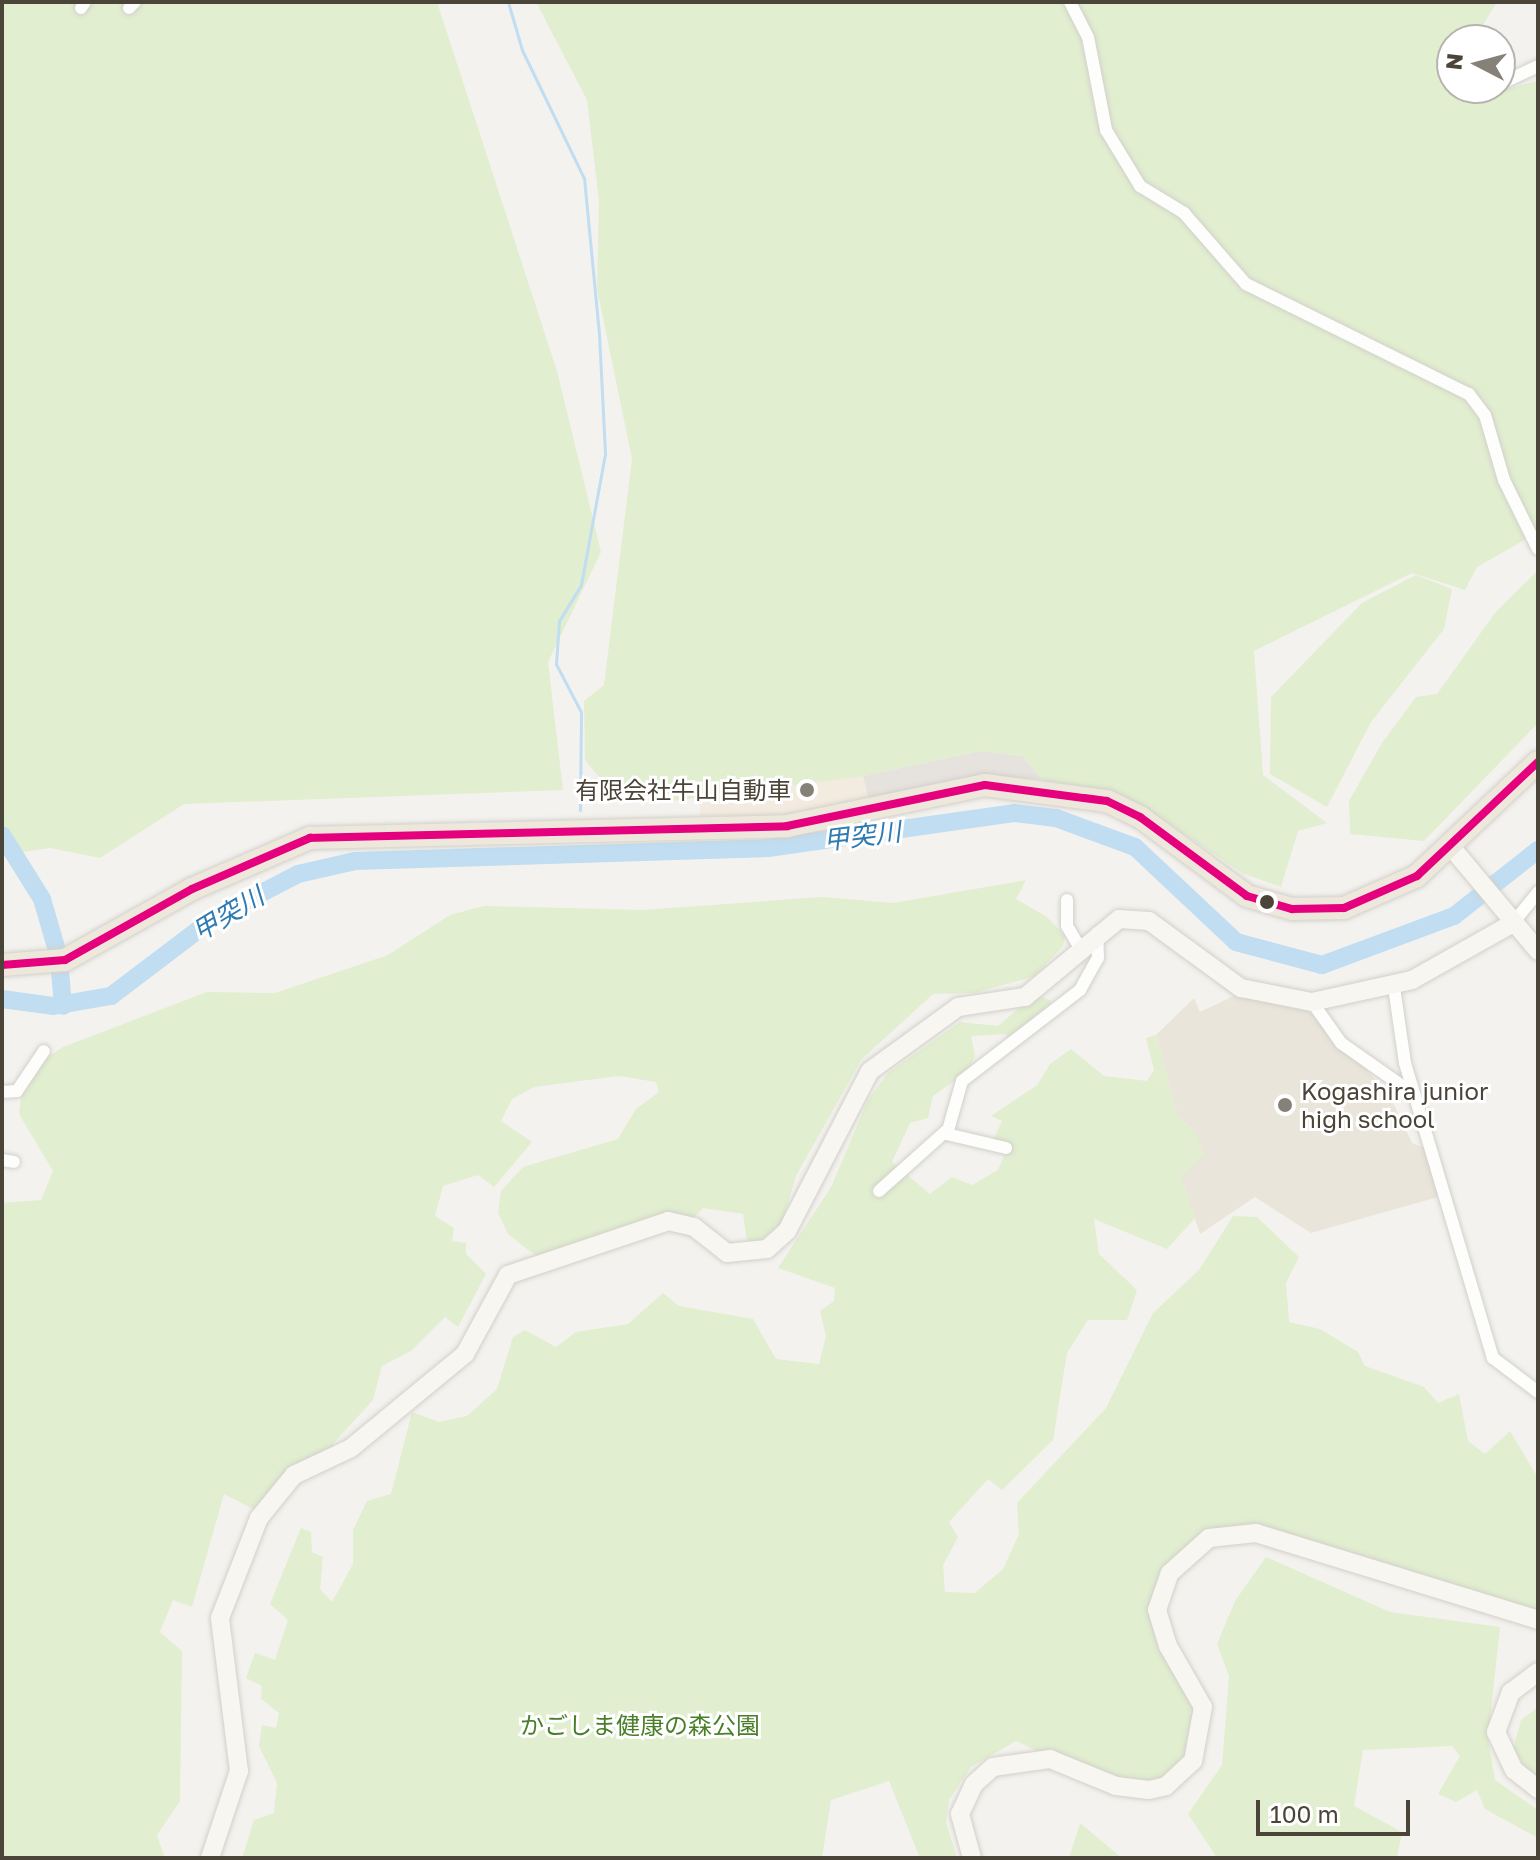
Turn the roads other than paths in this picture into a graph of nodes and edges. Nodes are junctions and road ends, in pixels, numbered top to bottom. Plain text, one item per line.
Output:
1 (1070, 2) edge
2 (1538, 66) edge
3 (1516, 76) edge
4 (1538, 549) edge
5 (1538, 762) edge
6 (1452, 848) junction
7 (1538, 892) edge
8 (1067, 900) dead end
9 (1511, 920) junction
10 (1097, 933) junction
11 (1080, 948) junction
12 (1538, 951) edge
13 (2, 965) edge
14 (1394, 987) junction
15 (1312, 1002) junction
16 (44, 1051) dead end
17 (2, 1092) edge
18 (1415, 1095) junction
19 (946, 1131) junction
20 (1006, 1148) dead end
21 (879, 1191) dead end
22 (1538, 1392) edge
23 (1538, 1620) edge
24 (1538, 1672) edge
25 (1538, 1789) edge
26 (210, 1858) edge
27 (972, 1858) edge

1 - 4 street
2 - 3 street
5 - 6 highway
6 - 9 street
6 - 13 highway
7 - 9 street
8 - 11 street
9 - 12 street
9 - 14 street
10 - 11 street
10 - 15 street
10 - 19 street
11 - 26 street
14 - 15 street
14 - 18 street
15 - 18 street
16 - 17 street
18 - 22 street
19 - 20 street
19 - 21 street
23 - 27 street
24 - 25 street

